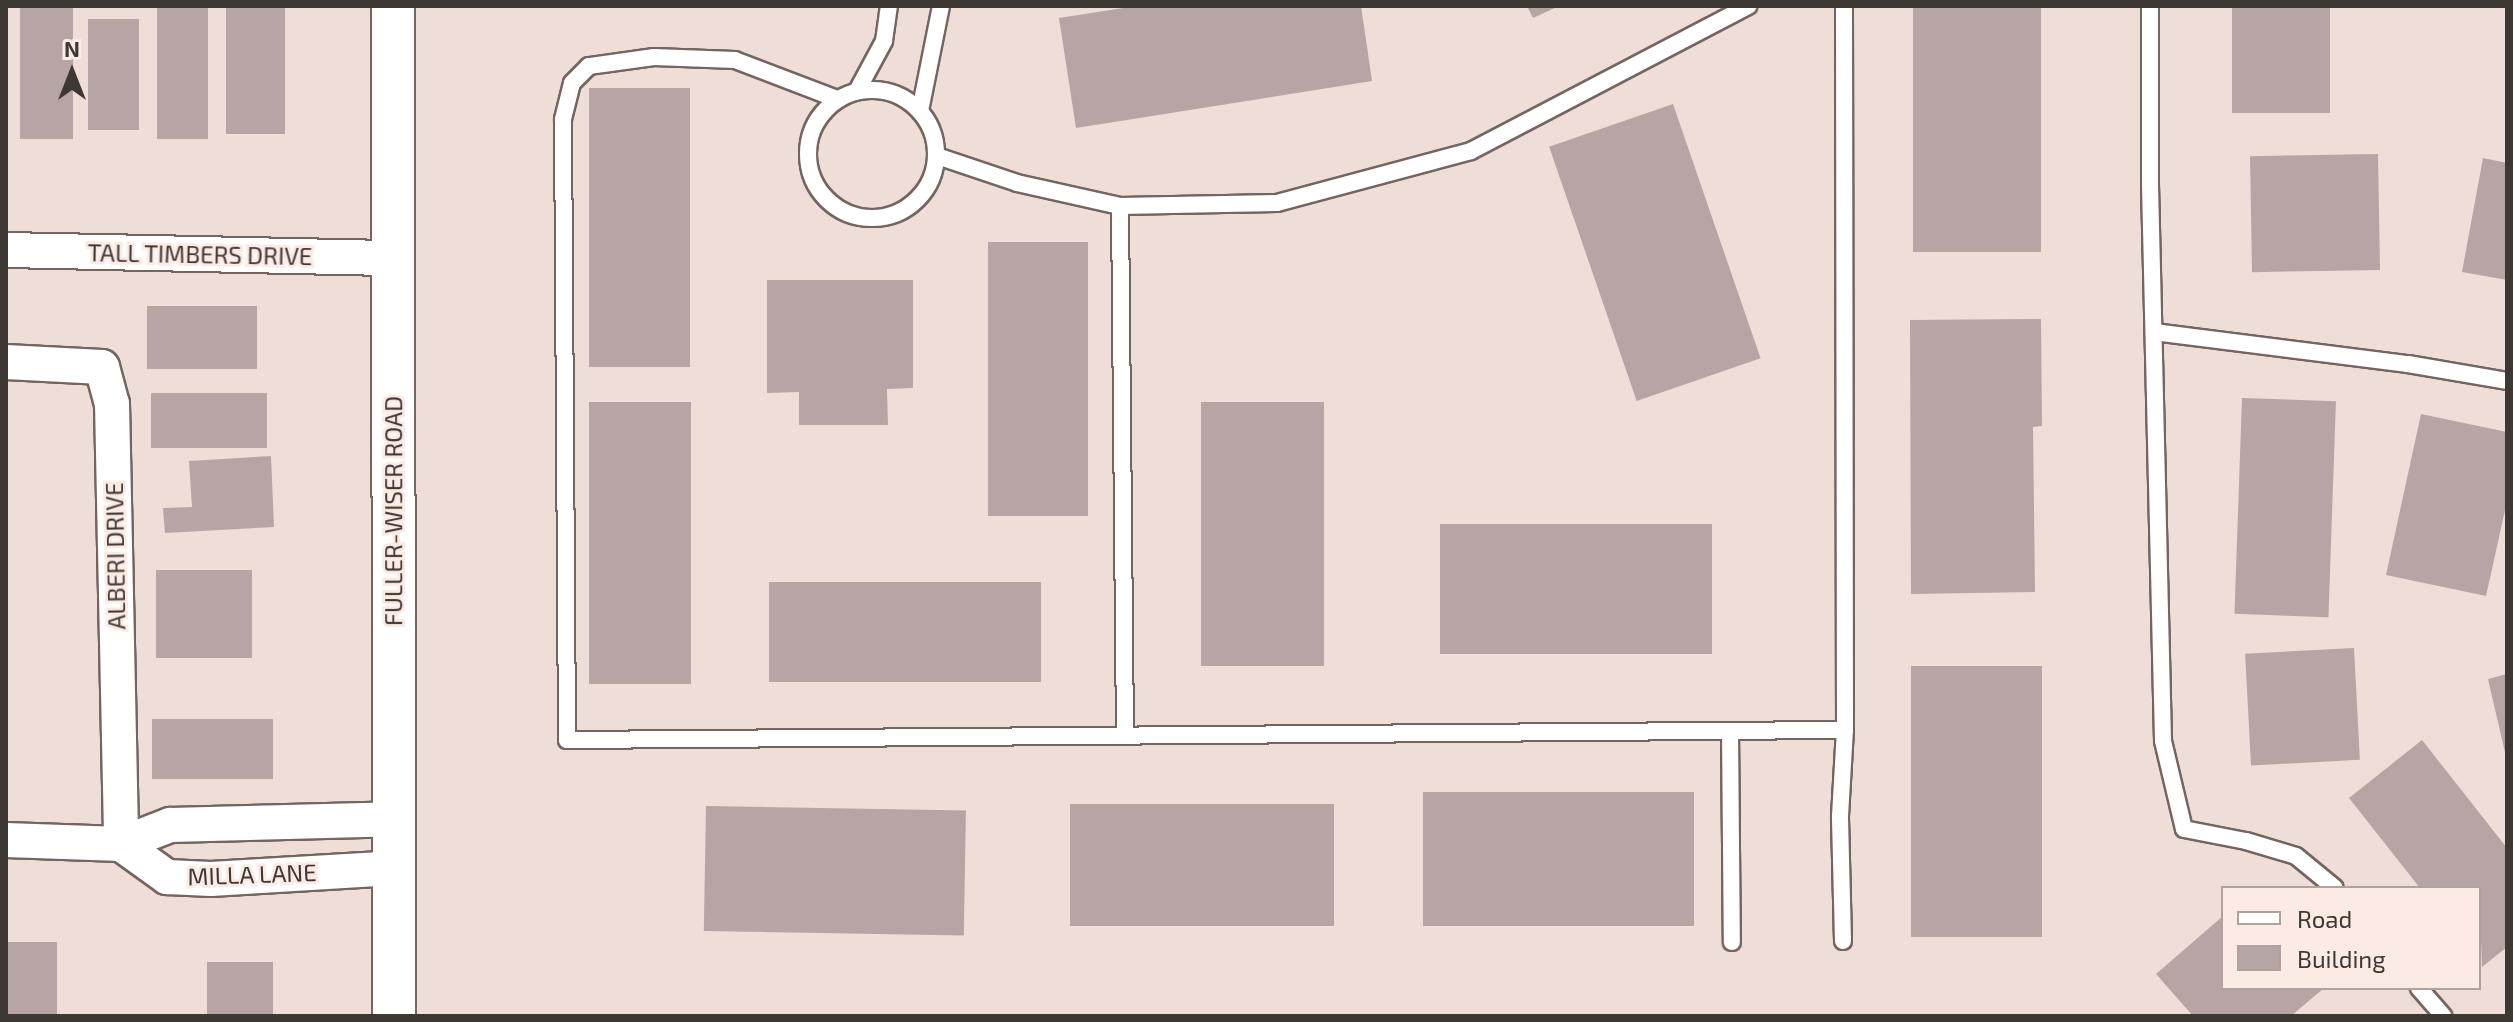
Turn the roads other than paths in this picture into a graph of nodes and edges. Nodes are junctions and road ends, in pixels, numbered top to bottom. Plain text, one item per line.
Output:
1 (393, 6) edge
2 (889, 6) edge
3 (941, 6) edge
4 (1748, 6) edge
5 (1844, 6) edge
6 (2150, 6) edge
7 (857, 91) junction
8 (837, 99) junction
9 (920, 111) junction
10 (937, 156) junction
11 (1120, 206) junction
12 (6, 250) edge
13 (393, 258) junction
14 (2154, 332) junction
15 (6, 362) edge
16 (2507, 381) edge
17 (1845, 730) junction
18 (1730, 731) junction
19 (1125, 736) junction
20 (394, 819) junction
21 (6, 840) edge
22 (121, 844) junction
23 (394, 868) junction
24 (2333, 886) edge
25 (1843, 941) dead end
26 (1732, 942) dead end
27 (2421, 990) edge
28 (394, 1016) edge
29 (2443, 1016) edge

1 - 13 street, FULLER-WISER ROAD
2 - 7 lane
3 - 9 lane
4 - 11 lane
5 - 17 lane
6 - 14 lane
7 - 8 lane
7 - 9 lane
8 - 10 lane
8 - 19 lane
9 - 10 lane
10 - 11 lane
11 - 19 lane
12 - 13 street, TALL TIMBERS DRIVE
13 - 20 street, FULLER-WISER ROAD
14 - 16 lane
14 - 24 lane
15 - 22 street, ALBERI DRIVE
17 - 18 lane
17 - 25 lane
18 - 19 lane
18 - 26 lane
20 - 22 street
20 - 23 street, FULLER-WISER ROAD
21 - 22 street
22 - 23 street, MILLA LANE
23 - 28 street, FULLER-WISER ROAD
27 - 29 lane

